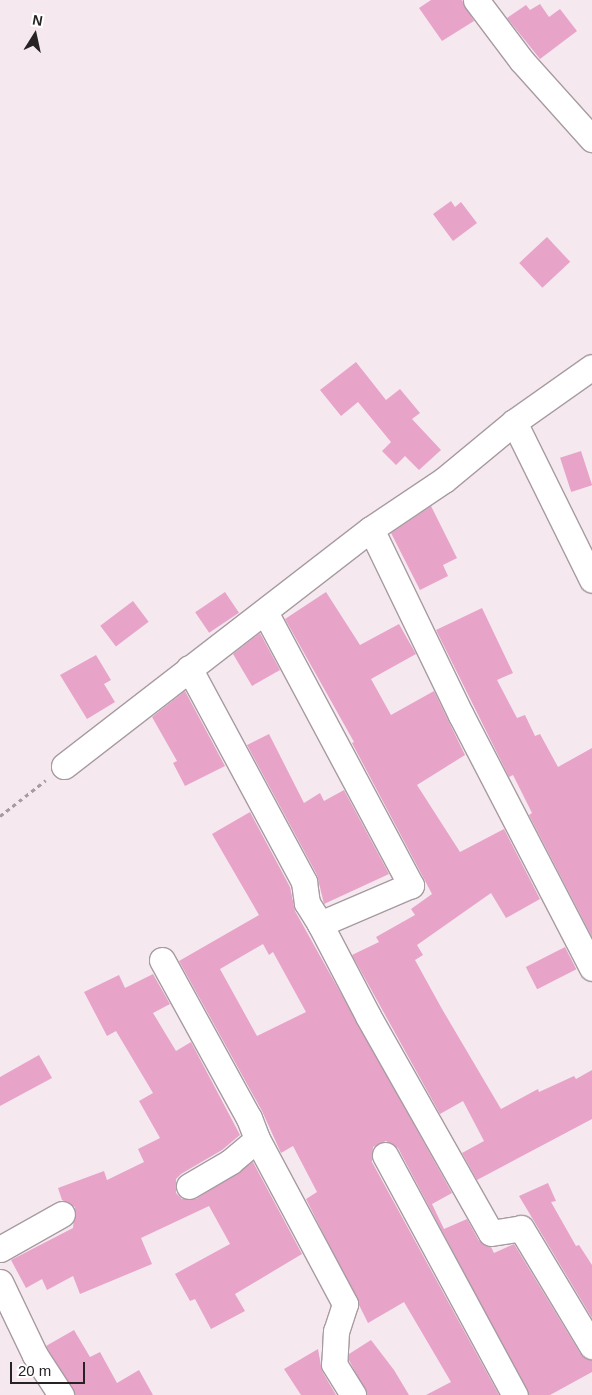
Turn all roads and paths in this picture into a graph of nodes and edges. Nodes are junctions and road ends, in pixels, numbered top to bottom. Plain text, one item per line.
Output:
1 (476, 0) edge
2 (592, 139) edge
3 (592, 367) edge
4 (514, 422) junction
5 (371, 529) junction
6 (592, 580) edge
7 (265, 612) junction
8 (190, 668) junction
9 (64, 766) joint
10 (0, 816) edge
11 (320, 924) junction
12 (162, 960) dead end
13 (592, 968) edge
14 (257, 1139) junction
15 (385, 1155) dead end
16 (189, 1186) dead end
17 (62, 1214) dead end
18 (0, 1249) edge
19 (0, 1282) edge
20 (592, 1346) edge
21 (61, 1395) edge
22 (353, 1395) edge
23 (516, 1395) edge

1 - 2 street
3 - 4 street
4 - 5 street
4 - 6 street
5 - 7 street
5 - 13 street
7 - 8 street
7 - 11 street
8 - 9 street
8 - 11 street
9 - 10 path
11 - 20 street
12 - 14 street
14 - 16 street
14 - 22 street
15 - 23 street
17 - 18 street
19 - 21 street

